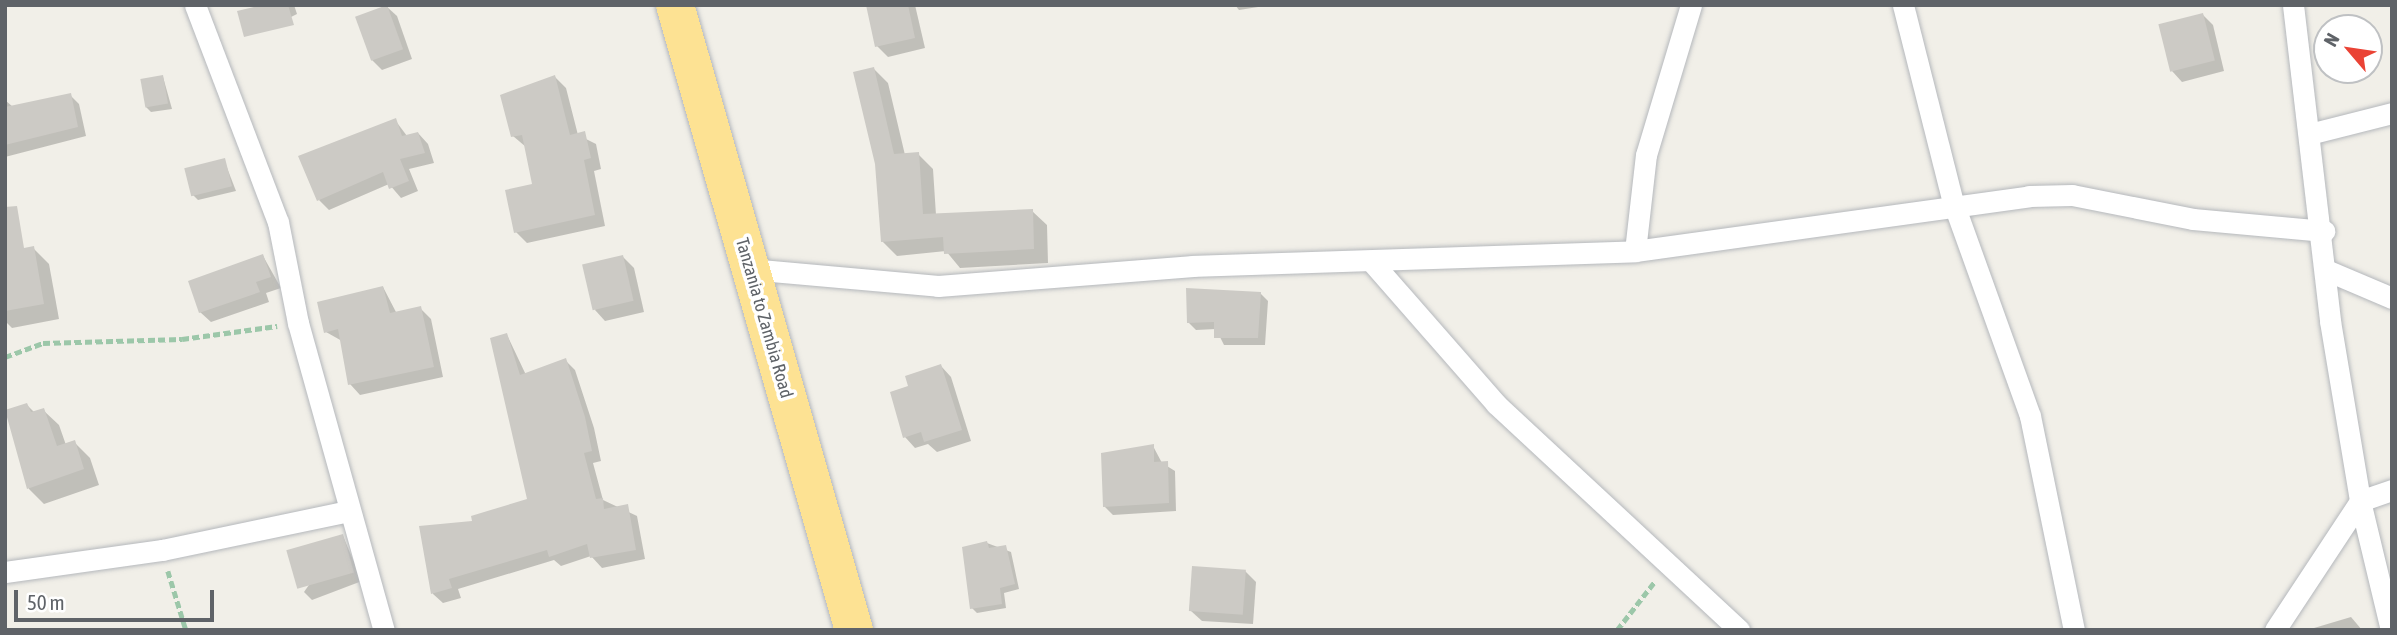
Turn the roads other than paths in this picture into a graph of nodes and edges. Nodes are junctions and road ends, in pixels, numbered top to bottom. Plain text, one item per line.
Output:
1 (194, 5) edge
2 (675, 5) edge
3 (1691, 5) edge
4 (1903, 5) edge
5 (2293, 5) edge
6 (2392, 113) edge
7 (2309, 134) junction
8 (1953, 202) junction
9 (2323, 231) junction
10 (1635, 251) junction
11 (1371, 261) junction
12 (749, 269) junction
13 (2326, 270) junction
14 (2392, 298) edge
15 (2392, 490) edge
16 (2360, 501) junction
17 (348, 511) junction
18 (5, 572) edge
19 (384, 630) edge
20 (854, 630) edge
21 (1739, 630) edge
22 (2074, 630) edge
23 (2275, 630) edge
24 (2391, 630) edge

1 - 17 street
2 - 12 highway, Tanzania to Zambia Road
3 - 10 street
4 - 8 street
5 - 7 street
6 - 7 street
7 - 9 street
8 - 9 street
8 - 10 street
8 - 22 street
9 - 13 street
10 - 11 street
11 - 12 street
11 - 21 street
12 - 20 highway, Tanzania to Zambia Road
13 - 14 street
13 - 16 street
15 - 16 street
16 - 23 street
16 - 24 street
17 - 18 street
17 - 19 street

